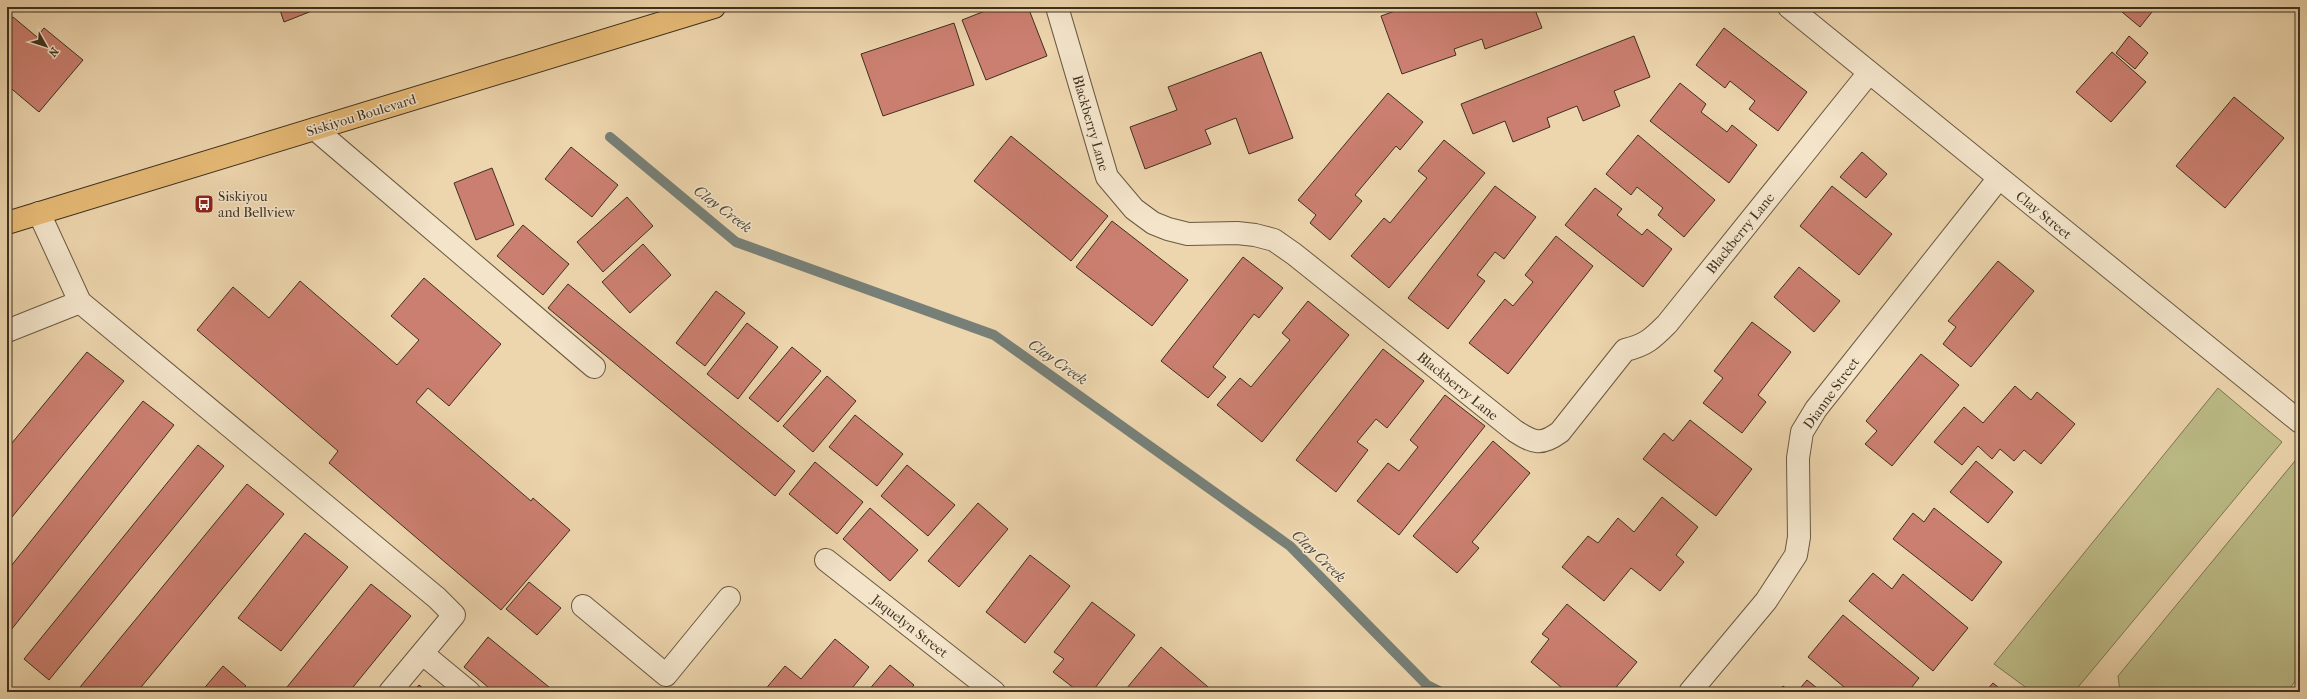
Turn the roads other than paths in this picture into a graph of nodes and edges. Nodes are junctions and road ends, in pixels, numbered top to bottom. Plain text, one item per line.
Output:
1 (714, 7) edge
2 (1057, 7) edge
3 (1789, 7) edge
4 (1868, 74) junction
5 (314, 129) junction
6 (1999, 178) junction
7 (39, 213) junction
8 (7, 223) edge
9 (80, 302) junction
10 (7, 331) edge
11 (594, 367) dead end
12 (2300, 422) edge
13 (826, 560) dead end
14 (729, 598) dead end
15 (583, 606) dead end
16 (423, 654) junction
17 (390, 692) edge
18 (469, 692) edge
19 (994, 692) edge
20 (1690, 692) edge

1 - 5 main road, Siskiyou Boulevard
2 - 4 street, Blackberry Lane
3 - 4 street, Clay Street
4 - 6 street, Clay Street
5 - 7 main road, Siskiyou Boulevard
5 - 11 street
6 - 12 street, Clay Street
6 - 20 street, Dianne Street
7 - 8 main road, Siskiyou Boulevard
7 - 9 street
9 - 10 street
9 - 16 street
13 - 19 street, Jaquelyn Street
14 - 15 street
16 - 17 street
16 - 18 street

